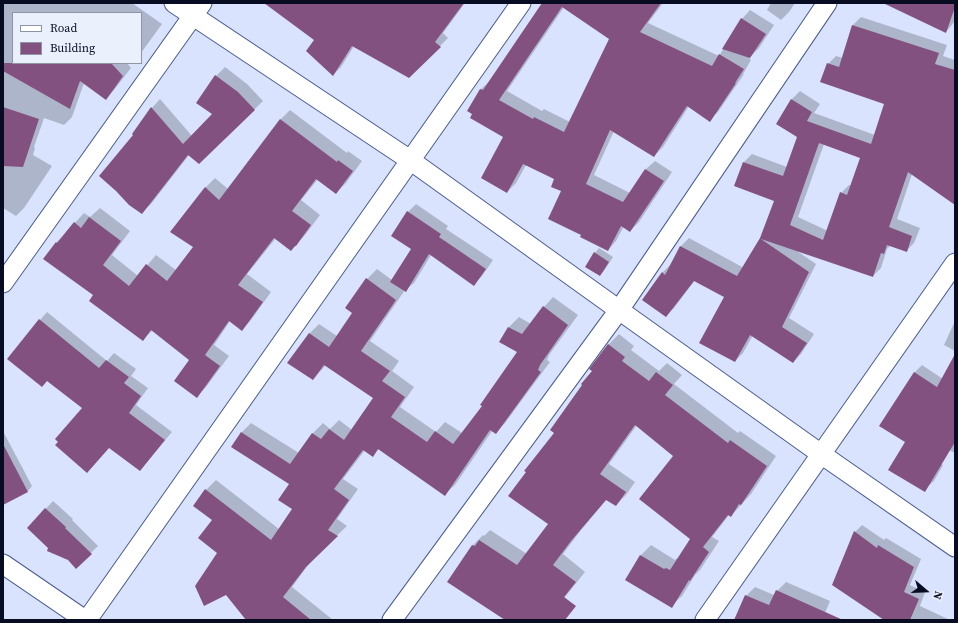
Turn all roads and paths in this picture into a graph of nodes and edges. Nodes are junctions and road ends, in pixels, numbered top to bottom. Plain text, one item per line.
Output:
1 (174, 3) edge
2 (521, 3) edge
3 (827, 3) edge
4 (197, 10) edge
5 (410, 160) junction
6 (955, 263) edge
7 (3, 282) edge
8 (619, 310) junction
9 (821, 454) junction
10 (955, 547) edge
11 (3, 564) edge
12 (86, 620) edge
13 (392, 620) edge
14 (705, 620) edge

1 - 4 street
2 - 5 street
3 - 8 street
4 - 5 street
4 - 7 street
5 - 8 street
5 - 12 street
6 - 9 street
8 - 9 street
8 - 13 street
9 - 10 street
9 - 14 street
11 - 12 street

